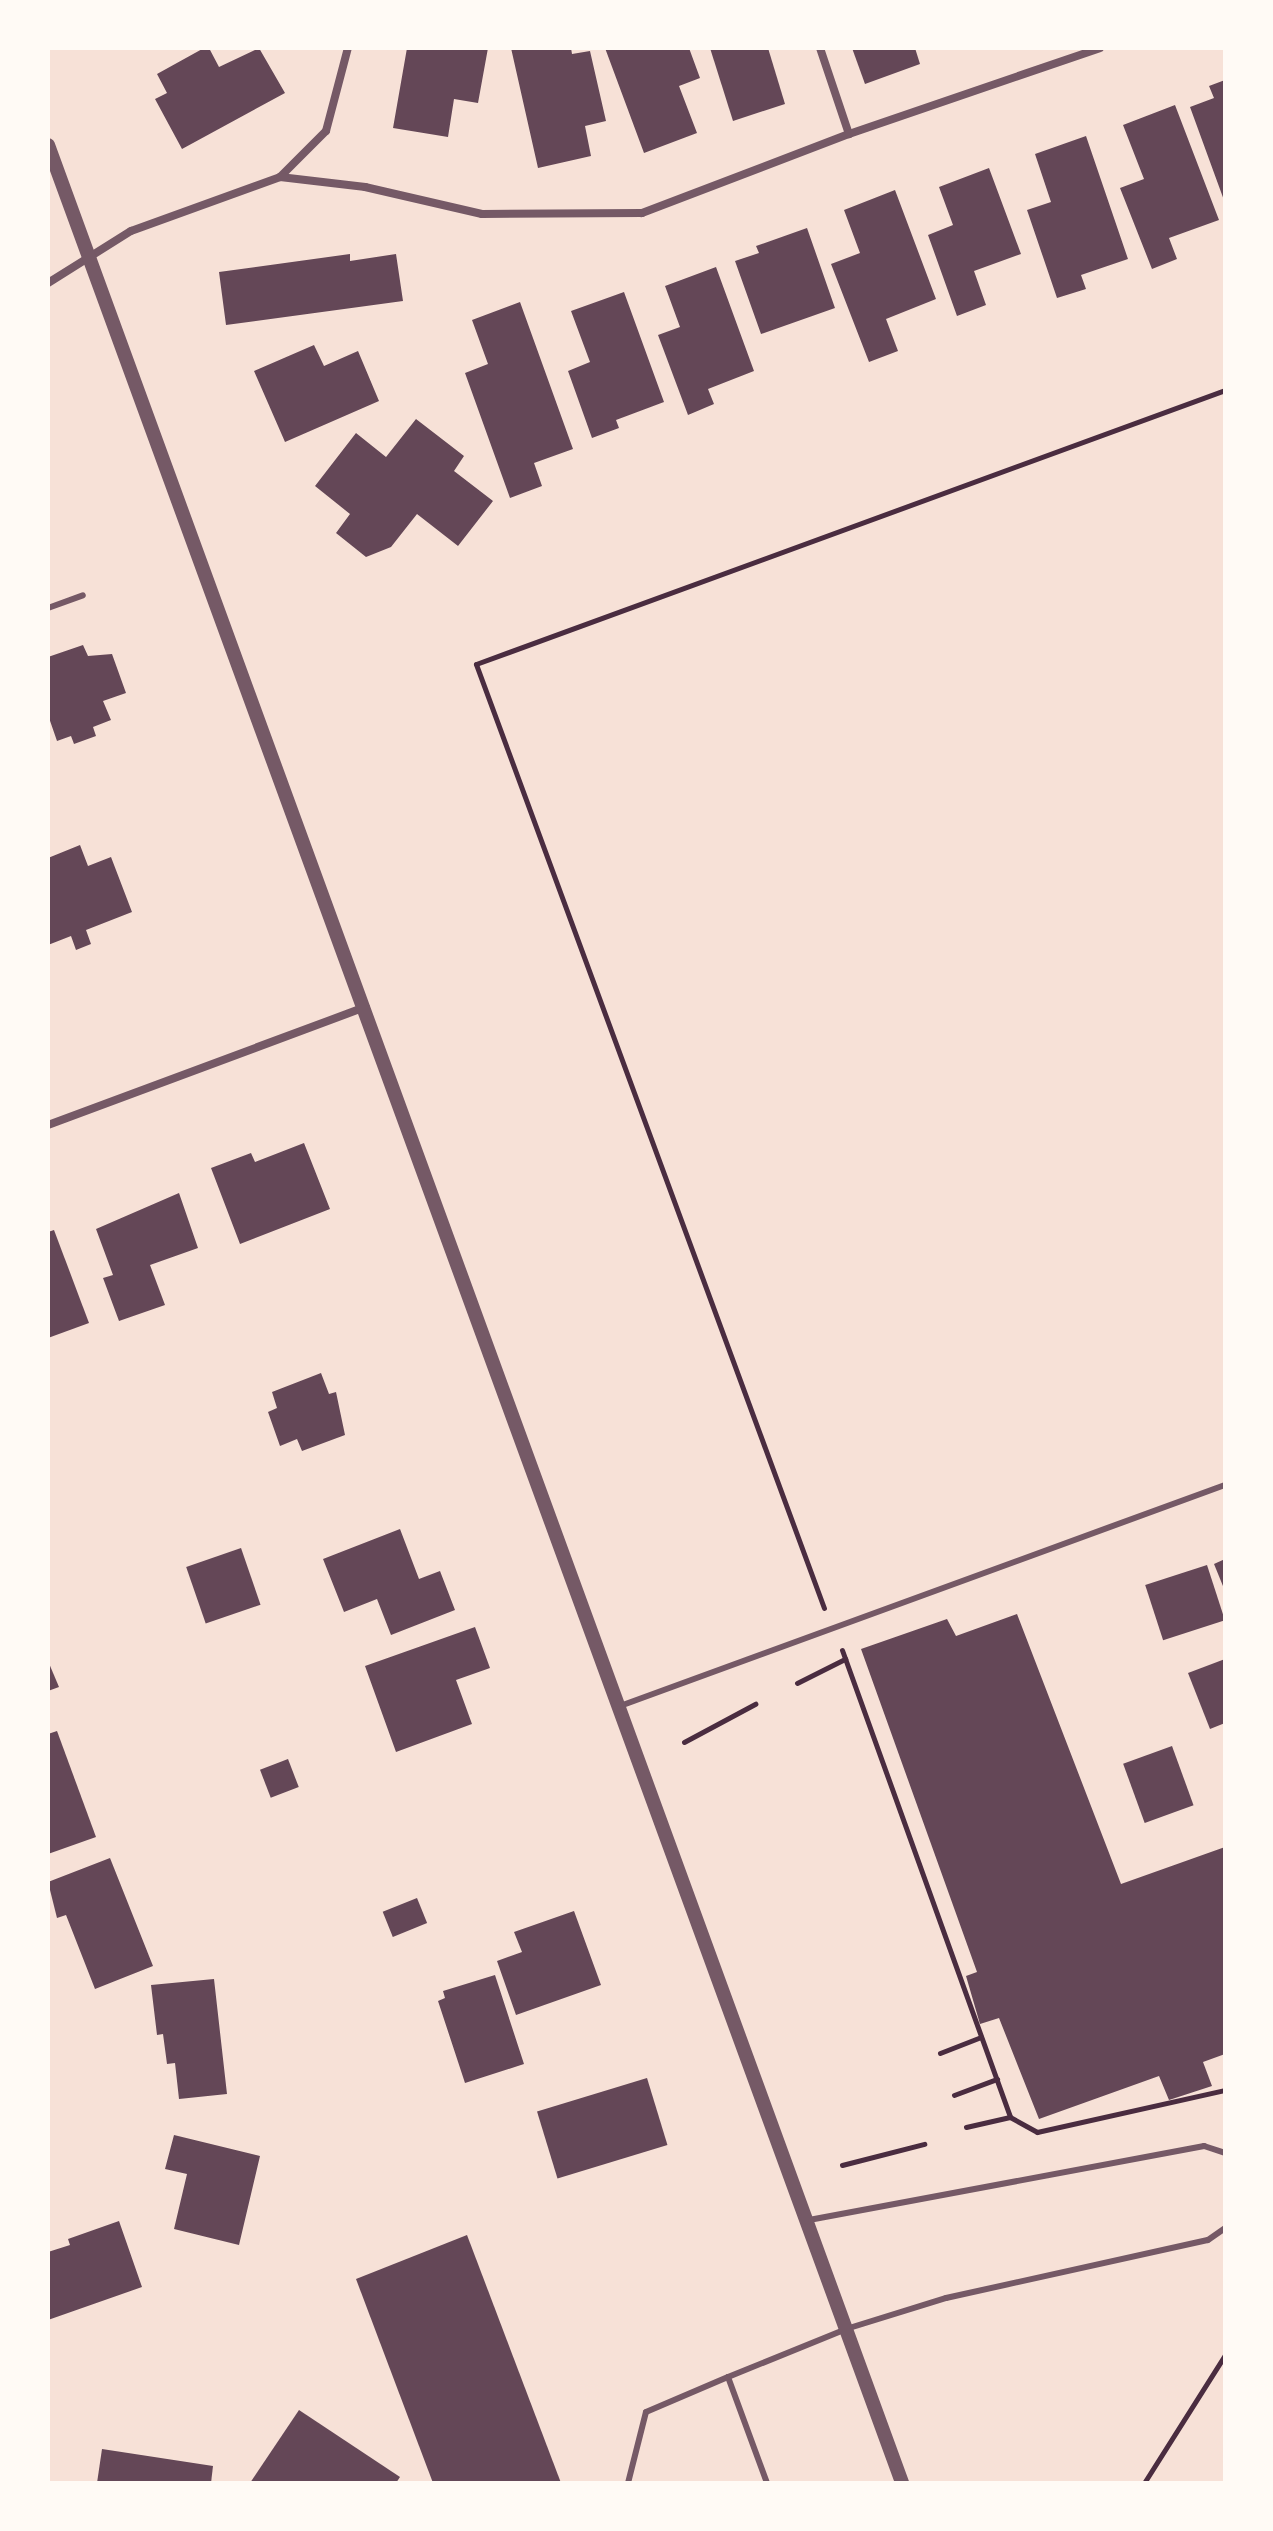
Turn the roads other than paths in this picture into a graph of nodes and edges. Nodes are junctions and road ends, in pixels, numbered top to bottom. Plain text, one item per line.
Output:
1 (348, 48) edge
2 (820, 48) edge
3 (1100, 48) edge
4 (849, 134) junction
5 (48, 145) edge
6 (280, 177) junction
7 (91, 256) junction
8 (48, 283) edge
9 (83, 595) dead end
10 (48, 608) edge
11 (367, 1007) junction
12 (48, 1125) edge
13 (1225, 1485) edge
14 (620, 1706) junction
15 (1225, 2153) edge
16 (807, 2221) junction
17 (1225, 2228) edge
18 (846, 2329) junction
19 (728, 2377) junction
20 (628, 2483) edge
21 (767, 2483) edge
22 (902, 2483) edge

1 - 6 street
2 - 4 street
3 - 4 street
4 - 6 street
5 - 7 street
6 - 7 street
7 - 8 street
7 - 11 street
9 - 10 lane
11 - 12 street
11 - 14 street
13 - 14 lane
14 - 16 street
15 - 16 lane
16 - 18 street
17 - 18 lane
18 - 19 lane
18 - 22 street
19 - 20 lane
19 - 21 lane

